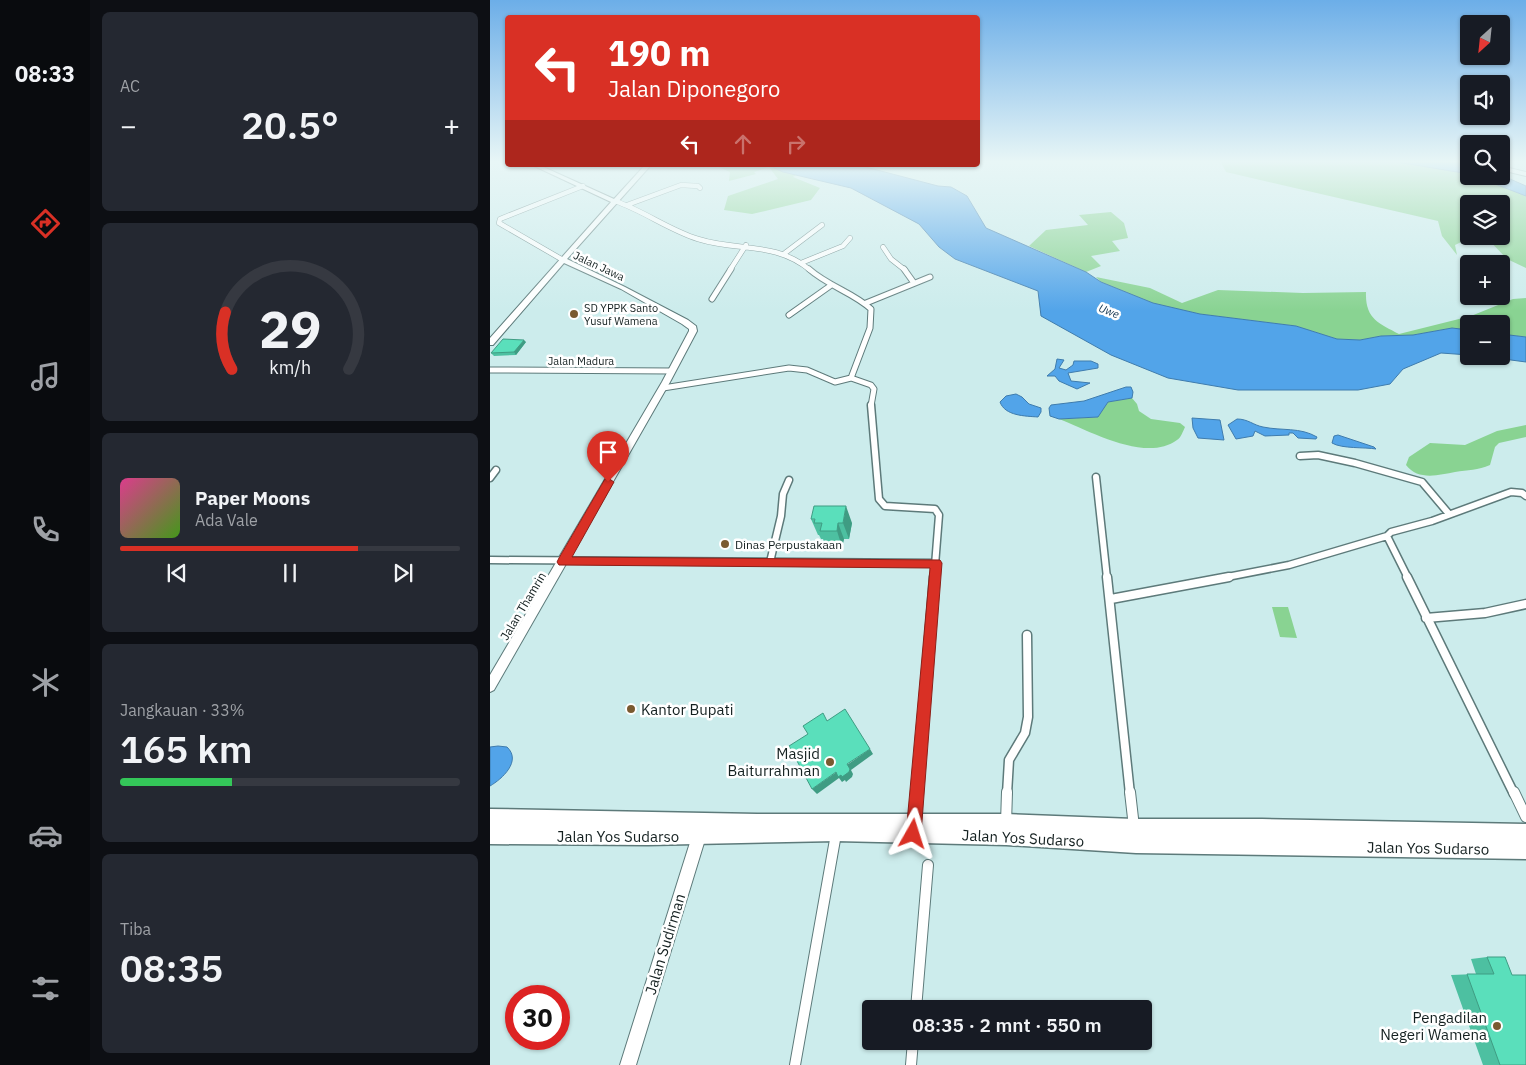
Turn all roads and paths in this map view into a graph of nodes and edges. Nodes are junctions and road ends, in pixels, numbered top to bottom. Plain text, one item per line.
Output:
1 (518, 212) edge
2 (606, 212) edge
3 (641, 212) edge
4 (822, 225) dead end
5 (850, 238) dead end
6 (746, 245) junction
7 (883, 247) dead end
8 (785, 253) junction
9 (562, 260) junction
10 (802, 263) junction
11 (930, 277) dead end
12 (914, 283) junction
13 (830, 286) junction
14 (712, 299) dead end
15 (866, 303) junction
16 (790, 315) dead end
17 (693, 328) joint
18 (490, 343) edge
19 (490, 370) edge
20 (672, 371) junction
21 (851, 378) junction
22 (663, 388) junction
23 (1300, 456) dead end
24 (496, 470) dead end
25 (1096, 476) dead end
26 (490, 478) edge
27 (789, 480) dead end
28 (1526, 496) edge
29 (1449, 514) junction
30 (1387, 536) junction
31 (490, 560) edge
32 (563, 562) junction
33 (770, 562) junction
34 (936, 563) junction
35 (1111, 599) junction
36 (1526, 604) edge
37 (1426, 618) junction
38 (1027, 635) dead end
39 (490, 686) edge
40 (1526, 817) edge
41 (490, 818) edge
42 (701, 828) junction
43 (914, 828) junction
44 (1329, 829) junction
45 (1006, 830) junction
46 (1381, 831) junction
47 (836, 832) junction
48 (1526, 833) edge
49 (490, 835) edge
50 (1135, 836) junction
51 (1420, 839) junction
52 (1457, 840) junction
53 (1336, 847) junction
54 (1386, 847) junction
55 (1526, 850) edge
56 (928, 865) dead end
57 (917, 1000) edge
58 (912, 1050) edge
59 (628, 1065) edge
60 (795, 1065) edge
61 (911, 1065) edge

1 - 9 street, Jalan Jawa
2 - 9 main road
3 - 6 street
4 - 8 street
5 - 10 street
6 - 8 street
6 - 14 street
7 - 12 street
8 - 10 street
9 - 17 main road, Jalan Jawa
9 - 18 main road
10 - 13 street
11 - 12 street
12 - 15 street
13 - 15 street
13 - 16 street
15 - 21 street
17 - 20 main road, Jalan Thamrin
19 - 20 street, Jalan Madura
20 - 22 main road, Jalan Thamrin
21 - 22 street
21 - 34 street
22 - 32 main road, Jalan Thamrin
23 - 29 street
24 - 26 street
25 - 35 street
27 - 33 street
28 - 29 street
29 - 30 street
30 - 35 street
30 - 37 street
31 - 32 street
32 - 33 street
32 - 39 main road, Jalan Thamrin
33 - 34 street
34 - 43 street
35 - 50 street
36 - 37 street
37 - 40 street
38 - 45 street
41 - 42 highway, Jalan Yos Sudarso
42 - 43 highway, Jalan Yos Sudarso
42 - 47 highway, Jalan Yos Sudarso
42 - 49 highway, Jalan Yos Sudarso
42 - 59 main road, Jalan Sudirman
43 - 45 highway, Jalan Yos Sudarso
43 - 47 highway, Jalan Yos Sudarso
44 - 46 highway, Jalan Yos Sudarso
44 - 50 highway, Jalan Yos Sudarso
44 - 53 highway
45 - 50 highway, Jalan Yos Sudarso
46 - 51 highway, Jalan Yos Sudarso
46 - 54 highway
47 - 60 street
48 - 52 highway, Jalan Yos Sudarso
50 - 53 highway, Jalan Yos Sudarso
51 - 52 highway, Jalan Yos Sudarso
51 - 54 highway, Jalan Yos Sudarso
52 - 55 highway, Jalan Yos Sudarso
53 - 54 highway, Jalan Yos Sudarso
56 - 57 street
58 - 61 street

